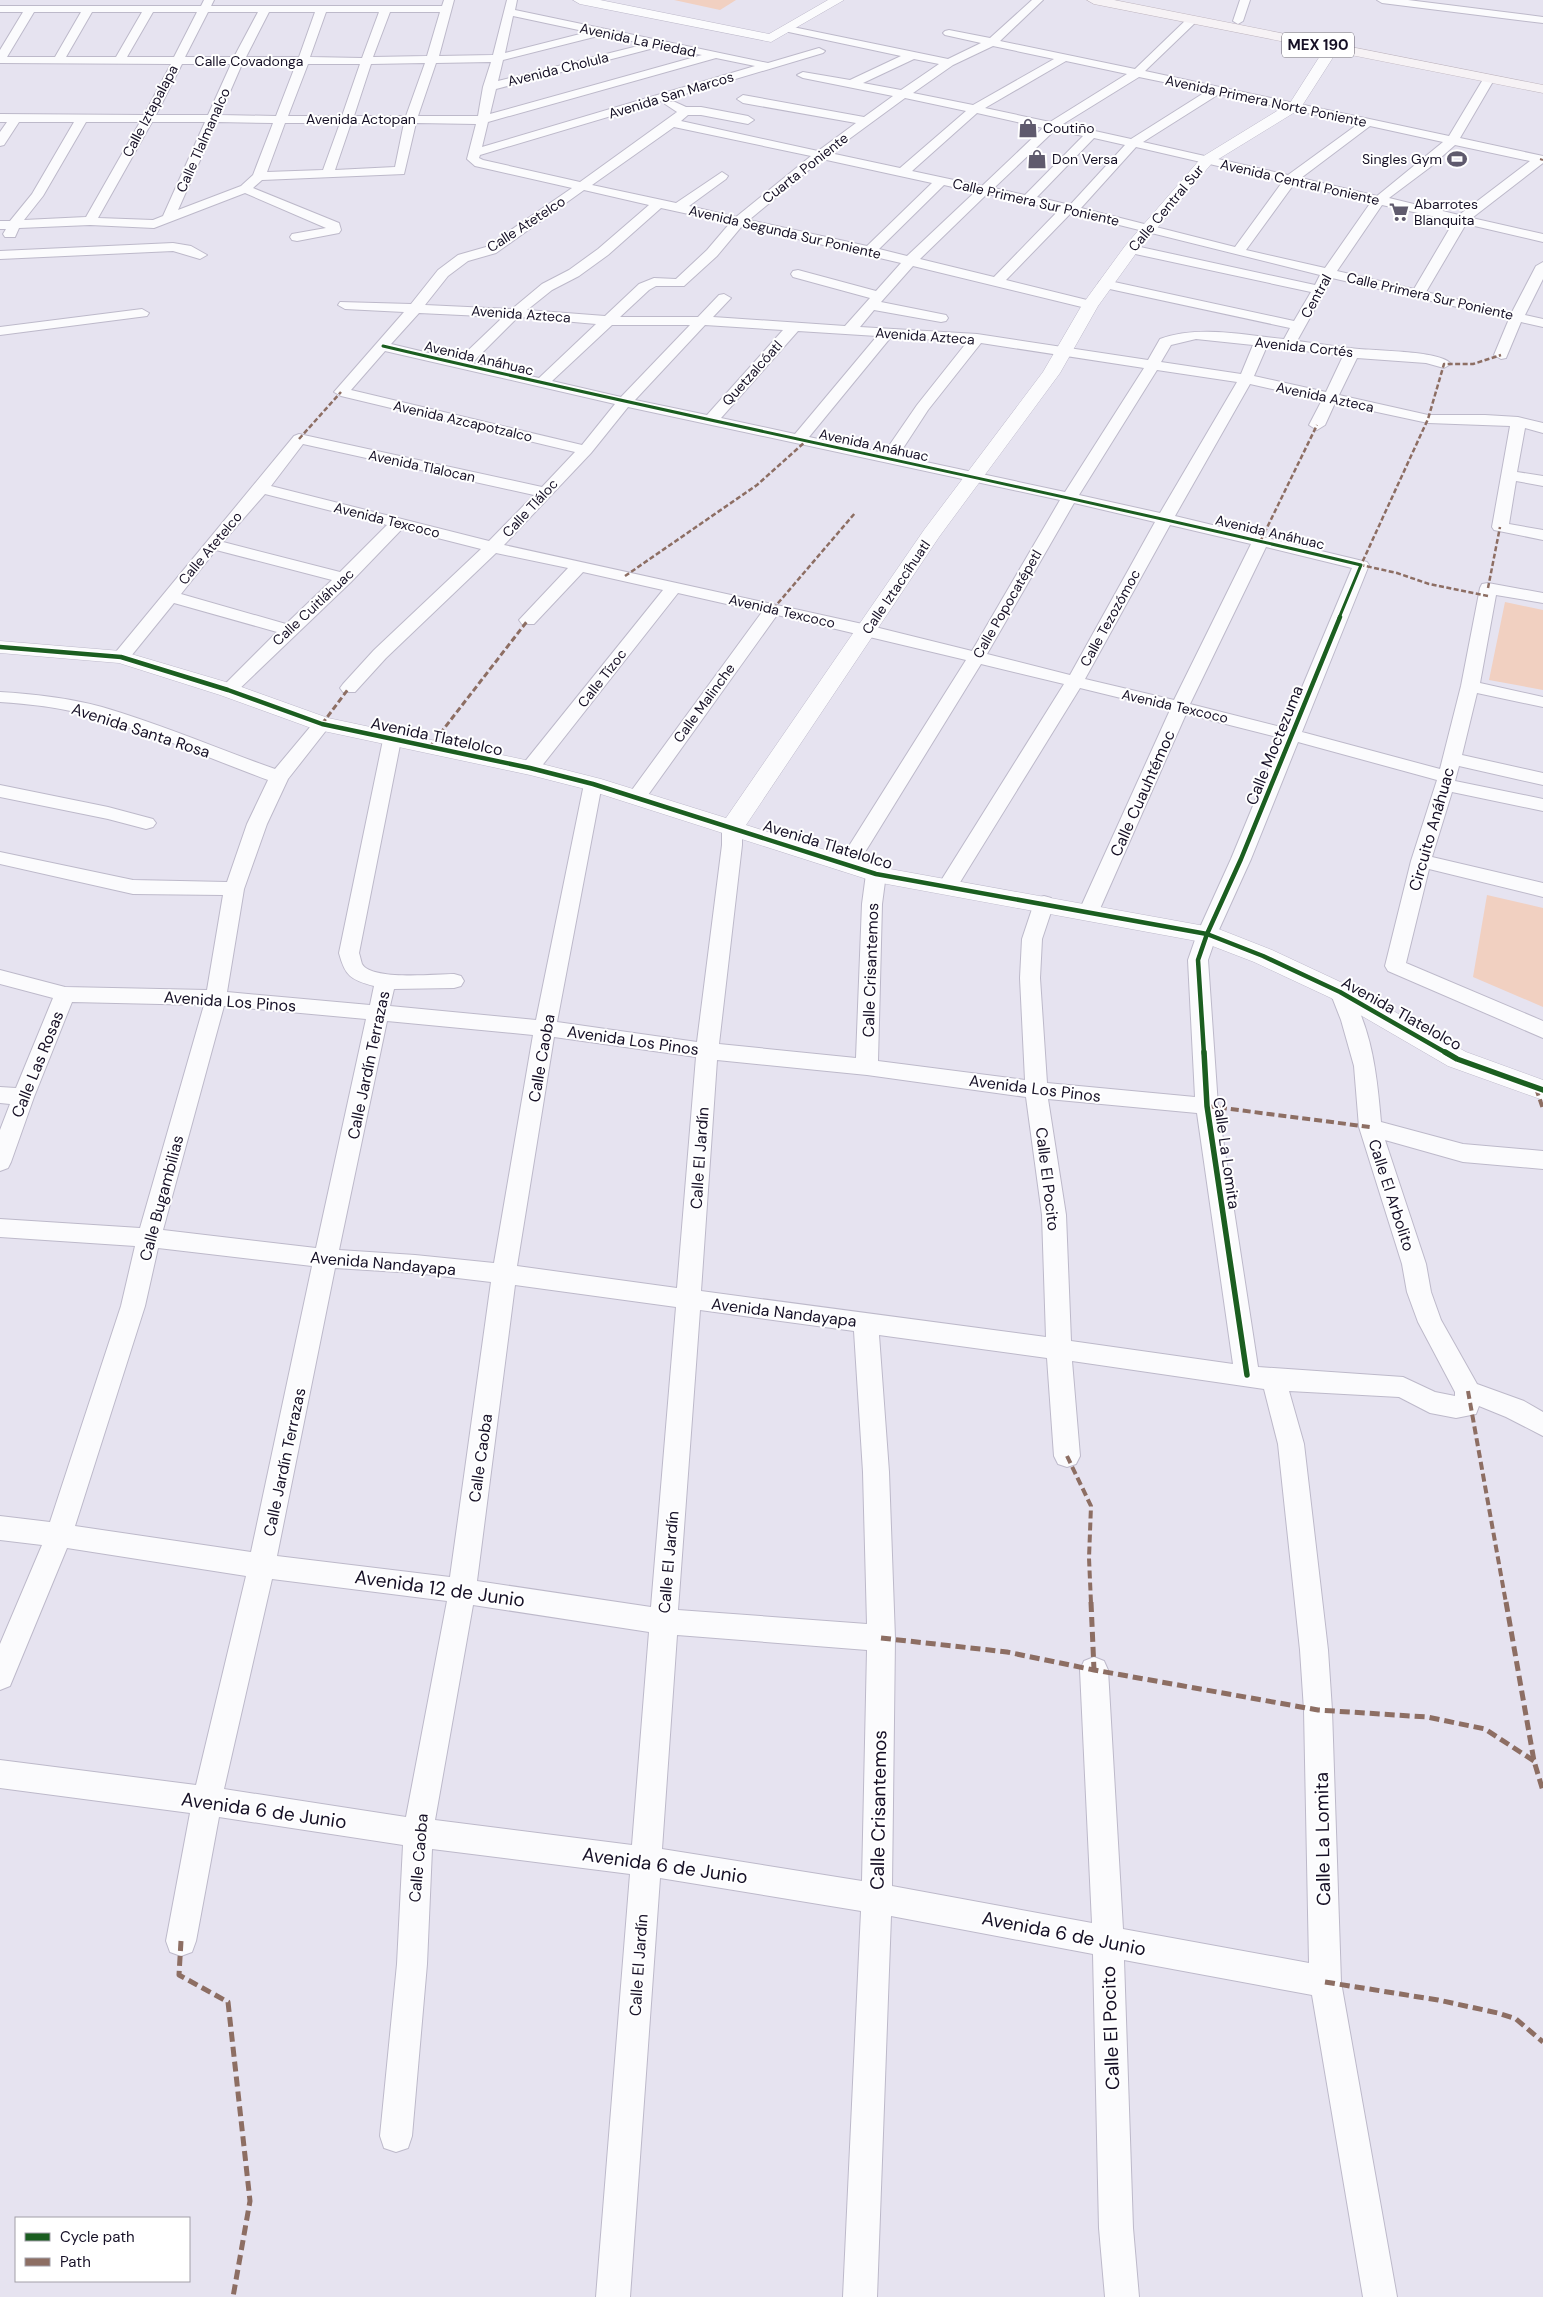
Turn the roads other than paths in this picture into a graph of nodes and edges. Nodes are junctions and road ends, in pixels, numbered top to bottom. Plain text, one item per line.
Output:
1 (512, 0) edge
2 (580, 0) edge
3 (641, 0) edge
4 (837, 0) edge
5 (1038, 0) edge
6 (1094, 0) edge
7 (1132, 0) edge
8 (1245, 0) edge
9 (1382, 0) edge
10 (207, 5) edge
11 (448, 5) edge
12 (0, 9) edge
13 (265, 9) junction
14 (322, 9) junction
15 (386, 9) junction
16 (30, 10) junction
17 (88, 10) junction
18 (149, 10) junction
19 (509, 12) junction
20 (543, 20) junction
21 (1192, 20) junction
22 (1543, 20) edge
23 (1238, 21) junction
24 (761, 24) junction
25 (504, 29) junction
26 (600, 32) junction
27 (743, 32) junction
28 (949, 33) dead end
29 (790, 39) junction
30 (992, 42) junction
31 (656, 44) junction
32 (1332, 48) junction
33 (712, 56) junction
34 (911, 56) junction
35 (498, 58) junction
36 (1064, 58) junction
37 (0, 59) edge
38 (432, 59) junction
39 (59, 60) junction
40 (120, 60) junction
41 (177, 60) junction
42 (238, 61) junction
43 (304, 61) junction
44 (365, 61) junction
45 (949, 63) junction
46 (768, 66) junction
47 (1136, 74) junction
48 (803, 75) dead end
49 (1489, 78) junction
50 (1543, 82) edge
51 (852, 84) junction
52 (490, 87) junction
53 (1543, 89) edge
54 (1217, 90) junction
55 (903, 94) junction
56 (662, 98) junction
57 (743, 99) dead end
58 (1295, 106) junction
59 (975, 109) junction
60 (684, 111) junction
61 (0, 118) edge
62 (15, 118) junction
63 (82, 118) junction
64 (148, 119) junction
65 (213, 119) junction
66 (279, 119) junction
67 (348, 119) junction
68 (411, 119) junction
69 (483, 120) junction
70 (748, 120) dead end
71 (1368, 123) junction
72 (672, 124) junction
73 (861, 124) junction
74 (1052, 126) junction
75 (1092, 134) junction
76 (1453, 140) junction
77 (0, 142) edge
78 (1133, 143) junction
79 (821, 154) junction
80 (477, 158) junction
81 (1207, 160) junction
82 (903, 172) junction
83 (328, 173) junction
84 (259, 176) junction
85 (722, 176) dead end
86 (1290, 180) junction
87 (941, 181) junction
88 (584, 186) junction
89 (245, 189) junction
90 (986, 191) junction
91 (1026, 200) junction
92 (1379, 200) junction
93 (657, 204) junction
94 (678, 208) junction
95 (1070, 209) junction
96 (169, 217) junction
97 (1462, 219) junction
98 (90, 221) junction
99 (738, 222) junction
100 (14, 224) junction
101 (0, 225) edge
102 (1149, 228) junction
103 (174, 232) dead end
104 (297, 238) dead end
105 (1543, 238) edge
106 (154, 247) junction
107 (1131, 250) junction
108 (870, 251) junction
109 (1238, 252) junction
110 (1, 255) edge
111 (200, 255) dead end
112 (910, 261) junction
113 (1543, 266) edge
114 (1329, 272) junction
115 (798, 274) dead end
116 (997, 282) junction
117 (1105, 284) junction
118 (1318, 290) junction
119 (1418, 294) junction
120 (724, 298) dead end
121 (875, 301) junction
122 (345, 305) dead end
123 (1090, 305) junction
124 (416, 307) junction
125 (142, 312) dead end
126 (515, 313) junction
127 (1517, 316) junction
128 (941, 318) dead end
129 (609, 321) junction
130 (702, 321) junction
131 (1543, 323) edge
132 (1300, 326) junction
133 (794, 327) junction
134 (848, 331) junction
135 (0, 332) edge
136 (887, 333) junction
137 (977, 338) junction
138 (1165, 342) joint
139 (1261, 342) junction
140 (1288, 344) junction
141 (383, 346) junction
142 (1064, 351) junction
143 (1352, 353) junction
144 (1501, 355) dead end
145 (1444, 364) dead end
146 (461, 365) junction
147 (1152, 366) junction
148 (1246, 379) junction
149 (541, 384) junction
150 (340, 392) joint
151 (1329, 397) junction
152 (625, 401) junction
153 (711, 420) junction
154 (1518, 422) junction
155 (1317, 425) dead end
156 (1543, 428) edge
157 (300, 439) joint
158 (799, 439) junction
159 (586, 450) junction
160 (888, 459) junction
161 (1508, 475) junction
162 (974, 478) junction
163 (1543, 481) edge
164 (261, 488) junction
165 (544, 492) junction
166 (1069, 498) junction
167 (1165, 519) junction
168 (398, 523) junction
169 (1543, 534) edge
170 (1261, 540) junction
171 (212, 544) junction
172 (493, 547) junction
173 (580, 565) junction
174 (1361, 565) joint
175 (345, 578) junction
176 (674, 587) junction
177 (170, 596) junction
178 (1543, 598) edge
179 (773, 609) junction
180 (528, 620) dead end
181 (288, 630) junction
182 (867, 630) junction
183 (0, 647) edge
184 (121, 657) junction
185 (976, 658) junction
186 (1074, 683) junction
187 (1470, 686) junction
188 (349, 688) dead end
189 (228, 690) junction
190 (0, 697) edge
191 (1543, 702) edge
192 (1180, 707) junction
193 (322, 724) junction
194 (1292, 735) junction
195 (392, 740) junction
196 (1451, 758) junction
197 (530, 768) junction
198 (279, 777) junction
199 (1543, 779) edge
200 (1446, 781) junction
201 (593, 784) junction
202 (0, 791) edge
203 (636, 798) junction
204 (1543, 805) edge
205 (146, 824) dead end
206 (732, 827) junction
207 (0, 858) edge
208 (1421, 861) junction
209 (847, 865) junction
210 (876, 874) junction
211 (947, 887) junction
212 (234, 889) junction
213 (1543, 890) edge
214 (1044, 903) junction
215 (1089, 911) junction
216 (1207, 934) junction
217 (0, 977) edge
218 (454, 981) dead end
219 (386, 982) junction
220 (1340, 992) junction
221 (65, 994) junction
222 (216, 998) junction
223 (380, 1014) junction
224 (545, 1028) junction
225 (1543, 1030) edge
226 (707, 1051) junction
227 (867, 1067) junction
228 (1036, 1090) junction
229 (1543, 1090) edge
230 (0, 1095) edge
231 (23, 1097) junction
232 (1207, 1106) junction
233 (1370, 1127) junction
234 (1543, 1160) edge
235 (0, 1162) edge
236 (0, 1228) edge
237 (149, 1238) junction
238 (325, 1258) junction
239 (504, 1274) junction
240 (688, 1300) junction
241 (866, 1323) junction
242 (1059, 1349) junction
243 (1260, 1377) junction
244 (1468, 1391) junction
245 (1515, 1409) junction
246 (1543, 1414) edge
247 (1543, 1425) edge
248 (1067, 1456) dead end
249 (0, 1528) edge
250 (59, 1535) junction
251 (262, 1566) junction
252 (462, 1590) junction
253 (663, 1622) junction
254 (881, 1638) junction
255 (1094, 1670) dead end
256 (0, 1678) edge
257 (0, 1774) edge
258 (207, 1801) junction
259 (418, 1833) junction
260 (645, 1861) junction
261 (877, 1898) junction
262 (181, 1941) dead end
263 (1108, 1942) junction
264 (1326, 1982) junction
265 (396, 2136) dead end
266 (613, 2297) edge
267 (860, 2297) edge
268 (1122, 2297) edge
269 (1380, 2297) edge

1 - 19 street
2 - 27 street
3 - 24 street
4 - 29 street
5 - 30 street
6 - 21 main road, MEX 190
7 - 23 main road, MEX 190
8 - 23 street
9 - 22 street
10 - 13 street
10 - 18 street
10 - 41 street, Calle Iztapalapa
11 - 15 street
11 - 38 street
12 - 16 street
13 - 14 street
13 - 42 street, Calle Tlalmanalco
14 - 15 street
14 - 43 street
15 - 44 street
16 - 17 street
16 - 37 street
17 - 18 street
17 - 39 street
18 - 40 street
19 - 20 street, Avenida La Piedad
19 - 25 street
20 - 25 street
20 - 26 street, Avenida La Piedad
21 - 32 main road, MEX 190
21 - 47 street
23 - 50 main road, MEX 190
24 - 27 street
24 - 29 street
25 - 35 street
26 - 31 street, Avenida La Piedad
26 - 35 street, Calle Covadonga
27 - 29 street
28 - 30 street, Avenida Primera Norte Poniente
29 - 34 street
29 - 46 street, Avenida San Marcos
30 - 36 street, Avenida Primera Norte Poniente
30 - 45 street
31 - 33 street, Avenida La Piedad
31 - 52 street, Avenida Cholula
32 - 49 main road, MEX 190
32 - 58 street, Calle Central Sur
33 - 46 street, Avenida La Piedad
33 - 69 street, Avenida Actopan
34 - 45 street
34 - 51 street
35 - 38 street, Calle Covadonga
35 - 52 street
36 - 47 street, Avenida Primera Norte Poniente
36 - 59 street
37 - 39 street, Calle Covadonga
38 - 44 street, Calle Covadonga
38 - 68 street
39 - 40 street, Calle Covadonga
40 - 41 street, Calle Covadonga
41 - 42 street, Calle Covadonga
41 - 64 street, Calle Iztapalapa
42 - 43 street, Calle Covadonga
42 - 65 street, Calle Tlalmanalco
43 - 44 street, Calle Covadonga
43 - 66 street
44 - 67 street
45 - 55 street, Cuarta Poniente
46 - 56 street, Avenida San Marcos
47 - 54 street, Avenida Primera Norte Poniente
47 - 74 street
48 - 51 street, Avenida Central Poniente
49 - 53 main road, MEX 190
49 - 76 street, Central
51 - 55 street, Avenida Central Poniente
52 - 69 street
54 - 58 street, Avenida Primera Norte Poniente
54 - 78 street
55 - 59 street, Avenida Central Poniente
55 - 73 street, Cuarta Poniente
56 - 60 street
56 - 80 street, Avenida San Marcos
57 - 73 street
58 - 71 street, Avenida Primera Norte Poniente
58 - 81 street, Calle Central Sur
59 - 74 street, Avenida Central Poniente
59 - 82 street
60 - 70 street
60 - 72 street, Calle Atetelco
61 - 62 street, Avenida Actopan
62 - 63 street, Avenida Actopan
62 - 77 street
63 - 64 street, Avenida Actopan
63 - 100 street
64 - 65 street, Avenida Actopan
64 - 98 street, Calle Iztapalapa
65 - 66 street, Avenida Actopan
65 - 96 street, Calle Tlalmanalco
66 - 67 street, Avenida Actopan
66 - 84 street
67 - 68 street, Avenida Actopan
67 - 83 street
68 - 69 street, Avenida Actopan
68 - 83 street
69 - 80 street
71 - 76 street, Avenida Primera Norte Poniente
71 - 86 street
72 - 79 street, Calle Primera Sur Poniente
72 - 88 street, Calle Atetelco
73 - 79 street, Cuarta Poniente
74 - 75 street, Avenida Central Poniente
74 - 90 street
75 - 78 street, Avenida Central Poniente
75 - 91 street
76 - 92 street, Central
76 - 97 street, Avenida Primera Norte Poniente
78 - 81 street, Avenida Central Poniente
78 - 95 street
79 - 82 street, Calle Primera Sur Poniente
79 - 99 street, Cuarta Poniente
80 - 88 street, Avenida Segunda Sur Poniente
81 - 86 street, Avenida Central Poniente
81 - 102 street, Calle Central Sur
82 - 87 street, Calle Primera Sur Poniente
83 - 84 street
84 - 89 street
85 - 94 street
86 - 92 street, Avenida Central Poniente
86 - 109 street
87 - 90 street, Calle Primera Sur Poniente
87 - 108 street
88 - 93 street, Avenida Segunda Sur Poniente
88 - 124 street, Calle Atetelco
89 - 96 street
89 - 104 street
90 - 91 street, Calle Primera Sur Poniente
90 - 112 street
91 - 95 street, Calle Primera Sur Poniente
92 - 97 street, Avenida Central Poniente
92 - 114 street, Central
93 - 94 street, Avenida Segunda Sur Poniente
93 - 126 street
94 - 99 street, Avenida Segunda Sur Poniente
95 - 102 street, Calle Primera Sur Poniente
95 - 116 street
96 - 98 street
97 - 105 street, Avenida Central Poniente
97 - 119 street
98 - 100 street
99 - 108 street, Avenida Segunda Sur Poniente
99 - 129 street, Cuarta Poniente
100 - 101 street
100 - 110 street
102 - 107 street, Calle Central Sur
102 - 109 street, Calle Primera Sur Poniente
103 - 106 street
106 - 110 street
106 - 111 street
107 - 117 street, Calle Central Sur
107 - 118 street
108 - 112 street, Avenida Segunda Sur Poniente
109 - 114 street, Calle Primera Sur Poniente
112 - 116 street, Avenida Segunda Sur Poniente
112 - 121 street
113 - 127 street
114 - 118 street, Central
114 - 119 street, Calle Primera Sur Poniente
115 - 121 street
116 - 123 street, Avenida Segunda Sur Poniente
117 - 123 street, Calle Central Sur
117 - 132 street
118 - 132 street, Central
119 - 127 street, Calle Primera Sur Poniente
120 - 130 street, Calle Tláloc
121 - 128 street
121 - 134 street
122 - 124 street, Avenida Azteca
123 - 142 street, Calle Central Sur
124 - 126 street, Avenida Azteca
124 - 141 street, Calle Atetelco
125 - 135 street
126 - 129 street, Avenida Azteca
126 - 146 street
127 - 131 street, Calle Primera Sur Poniente
127 - 144 street
129 - 130 street, Avenida Azteca
129 - 149 street, Cuarta Poniente
130 - 133 street, Avenida Azteca
130 - 152 street, Calle Tláloc
132 - 140 street, Central
133 - 134 street, Avenida Azteca
133 - 153 street, Quetzalcóatl
134 - 136 street, Avenida Azteca
136 - 137 street, Avenida Azteca
136 - 158 street
137 - 142 street, Avenida Azteca
137 - 160 street
138 - 139 street, Avenida Cortés
138 - 147 street, Calle Popocatépetl
139 - 140 street, Avenida Cortés
139 - 148 street, Calle Tezozómoc
140 - 143 street, Avenida Cortés
141 - 146 street, Avenida Anáhuac
141 - 150 street, Calle Atetelco
142 - 147 street, Avenida Azteca
142 - 162 street, Calle Iztaccíhuatl
143 - 145 street, Avenida Cortés
143 - 151 street
146 - 149 street, Avenida Anáhuac
147 - 148 street, Avenida Azteca
147 - 166 street, Calle Popocatépetl
148 - 151 street, Avenida Azteca
148 - 167 street, Calle Tezozómoc
149 - 152 street, Avenida Anáhuac
150 - 159 street, Avenida Azcapotzalco
151 - 154 street, Avenida Azteca
151 - 155 street
152 - 153 street, Avenida Anáhuac
152 - 159 street, Calle Tláloc
153 - 158 street, Avenida Anáhuac
154 - 156 street, Avenida Azteca
154 - 161 street
157 - 164 street, Calle Atetelco
157 - 165 street, Avenida Tlalocan
158 - 160 street, Avenida Anáhuac
159 - 165 street, Calle Tláloc
160 - 162 street, Avenida Anáhuac
161 - 163 street
161 - 169 street
162 - 166 street, Avenida Anáhuac
162 - 182 street, Calle Iztaccíhuatl
164 - 168 street, Avenida Texcoco
164 - 171 street, Calle Atetelco
165 - 172 street, Calle Tláloc
166 - 167 street, Avenida Anáhuac
166 - 185 street, Calle Popocatépetl
167 - 170 street, Avenida Anáhuac
167 - 186 street, Calle Tezozómoc
168 - 172 street, Avenida Texcoco
168 - 175 street, Calle Cuitláhuac
170 - 174 street, Avenida Anáhuac
170 - 192 street, Calle Cuauhtémoc
171 - 175 street
171 - 177 street, Calle Atetelco
172 - 173 street, Avenida Texcoco
172 - 188 street, Calle Tláloc
173 - 176 street, Avenida Texcoco
173 - 180 street
174 - 194 street, Calle Moctezuma
175 - 181 street, Calle Cuitláhuac
176 - 179 street, Avenida Texcoco
176 - 197 street, Calle Tízoc
177 - 181 street
177 - 184 street, Calle Atetelco
178 - 187 street, Circuito Anáhuac
179 - 182 street, Avenida Texcoco
179 - 203 street, Calle Malinche
181 - 189 street, Calle Cuitláhuac
182 - 185 street, Avenida Texcoco
182 - 206 street, Calle Iztaccíhuatl
183 - 184 street, Avenida Tlatelolco
184 - 189 street, Avenida Tlatelolco
185 - 186 street, Avenida Texcoco
185 - 209 street, Calle Popocatépetl
186 - 192 street, Avenida Texcoco
186 - 211 street, Calle Tezozómoc
187 - 191 street
187 - 196 street, Circuito Anáhuac
189 - 193 street, Avenida Tlatelolco
190 - 198 street, Avenida Santa Rosa
192 - 194 street, Avenida Texcoco
192 - 215 street, Calle Cuauhtémoc
193 - 195 street, Avenida Tlatelolco
193 - 198 street, Calle Bugambilias
194 - 200 street, Avenida Texcoco
194 - 216 street, Calle Moctezuma
195 - 197 street, Avenida Tlatelolco
195 - 219 street, Calle Jardín Terrazas
196 - 199 street
196 - 200 street, Circuito Anáhuac
197 - 201 street, Avenida Tlatelolco
198 - 212 street, Calle Bugambilias
200 - 204 street, Avenida Texcoco
200 - 208 street, Circuito Anáhuac
201 - 203 street, Avenida Tlatelolco
201 - 224 street, Calle Caoba
202 - 205 street
203 - 206 street, Avenida Tlatelolco
206 - 209 street, Avenida Tlatelolco
206 - 226 street, Calle El Jardín
207 - 212 street
208 - 213 street
208 - 225 street, Circuito Anáhuac
209 - 210 street, Avenida Tlatelolco
210 - 211 street, Avenida Tlatelolco
210 - 227 street, Calle Crisantemos
211 - 214 street, Avenida Tlatelolco
212 - 222 street, Calle Bugambilias
214 - 215 street, Avenida Tlatelolco
214 - 228 street, Calle El Pocito
215 - 216 street, Avenida Tlatelolco
216 - 220 street, Avenida Tlatelolco
216 - 232 street, Calle La Lomita
217 - 221 street, Avenida Los Pinos
218 - 219 street, Calle Jardín Terrazas
219 - 223 street, Calle Jardín Terrazas
220 - 229 street, Avenida Tlatelolco
220 - 233 street, Calle El Arbolito
221 - 222 street, Avenida Los Pinos
221 - 231 street, Calle Las Rosas
222 - 223 street, Avenida Los Pinos
222 - 237 street, Calle Bugambilias
223 - 224 street, Avenida Los Pinos
223 - 238 street, Calle Jardín Terrazas
224 - 226 street, Avenida Los Pinos
224 - 239 street, Calle Caoba
226 - 227 street, Avenida Los Pinos
226 - 240 street, Calle El Jardín
227 - 228 street, Avenida Los Pinos
228 - 232 street, Avenida Los Pinos
228 - 242 street, Calle El Pocito
230 - 231 street
231 - 235 street, Calle Las Rosas
232 - 243 street, Calle La Lomita
233 - 234 street
233 - 244 street, Calle El Arbolito
236 - 237 street, Avenida Nandayapa
237 - 238 street, Avenida Nandayapa
237 - 250 street, Calle Bugambilias
238 - 239 street, Avenida Nandayapa
238 - 251 street, Calle Jardín Terrazas
239 - 240 street, Avenida Nandayapa
239 - 252 street, Calle Caoba
240 - 241 street, Avenida Nandayapa
240 - 253 street, Calle El Jardín
241 - 242 street, Avenida Nandayapa
241 - 254 street, Calle Crisantemos
242 - 243 street, Avenida Nandayapa
242 - 248 street, Calle El Pocito
243 - 244 street, Avenida Nandayapa
243 - 264 street, Calle La Lomita
244 - 245 street
245 - 246 street
245 - 247 street
249 - 250 street, Avenida 12 de Junio
250 - 251 street, Avenida 12 de Junio
250 - 256 street, Calle Bugambilias
251 - 252 street, Avenida 12 de Junio
251 - 258 street, Calle Jardín Terrazas
252 - 253 street, Avenida 12 de Junio
252 - 259 street, Calle Caoba
253 - 254 street, Avenida 12 de Junio
253 - 260 street, Calle El Jardín
254 - 261 street, Calle Crisantemos
255 - 263 street, Calle El Pocito
257 - 258 street, Avenida 6 de Junio
258 - 259 street, Avenida 6 de Junio
258 - 262 street, Calle Jardín Terrazas
259 - 260 street, Avenida 6 de Junio
259 - 265 street, Calle Caoba
260 - 261 street, Avenida 6 de Junio
260 - 266 street, Calle El Jardín
261 - 263 street, Avenida 6 de Junio
261 - 267 street, Calle Crisantemos
263 - 264 street, Avenida 6 de Junio
263 - 268 street, Calle El Pocito
264 - 269 street, Calle La Lomita

